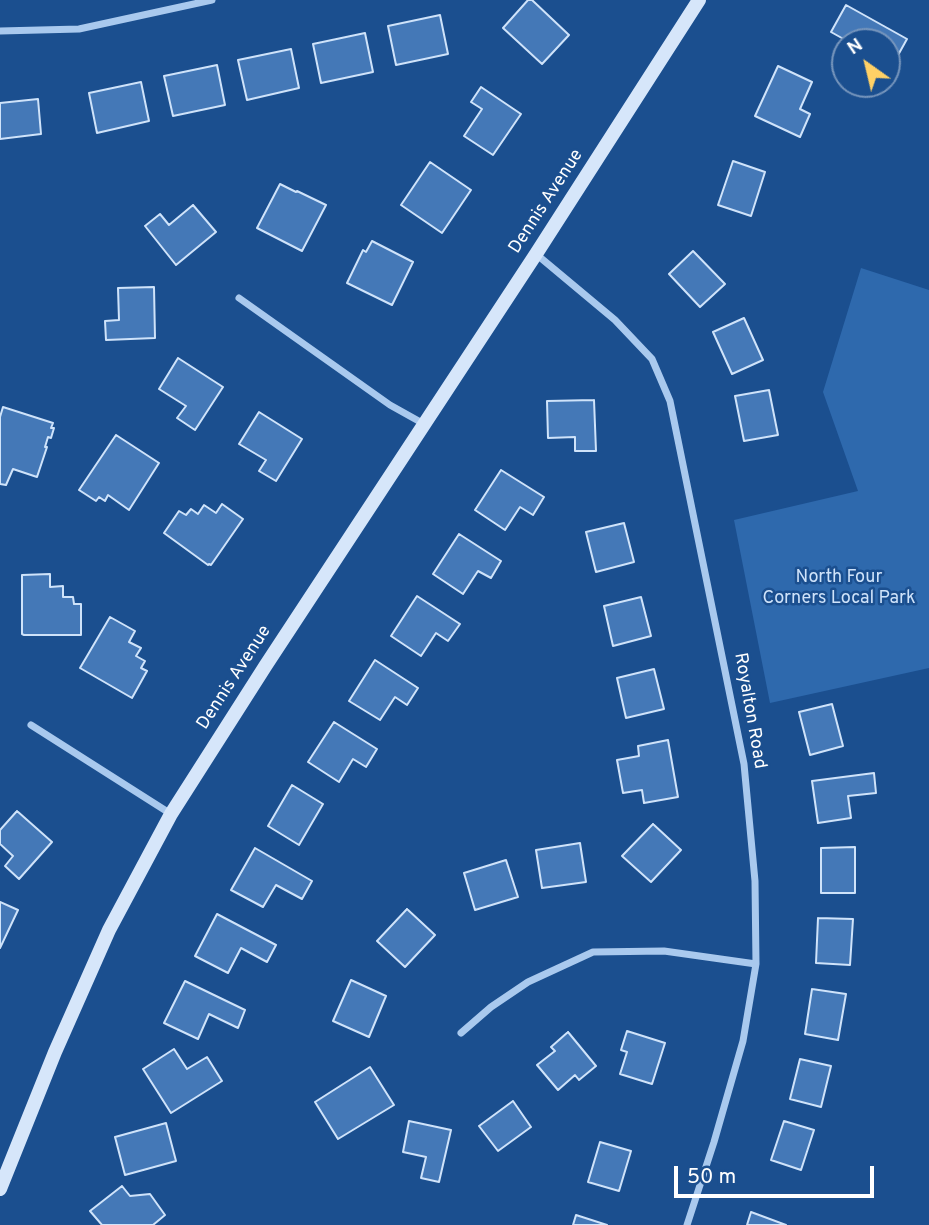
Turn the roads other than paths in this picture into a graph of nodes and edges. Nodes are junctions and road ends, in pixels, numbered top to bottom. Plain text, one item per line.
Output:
1 (212, 0) edge
2 (699, 0) edge
3 (0, 31) edge
4 (536, 254) junction
5 (239, 299) dead end
6 (425, 425) junction
7 (31, 725) dead end
8 (171, 814) junction
9 (756, 964) junction
10 (461, 1033) dead end
11 (0, 1189) edge
12 (688, 1225) edge

1 - 3 street
2 - 4 street, Dennis Avenue
4 - 6 street, Dennis Avenue
4 - 9 street, Royalton Road
5 - 6 street
6 - 8 street, Dennis Avenue
7 - 8 street
8 - 11 street, Dennis Avenue
9 - 10 street
9 - 12 street, Royalton Road

